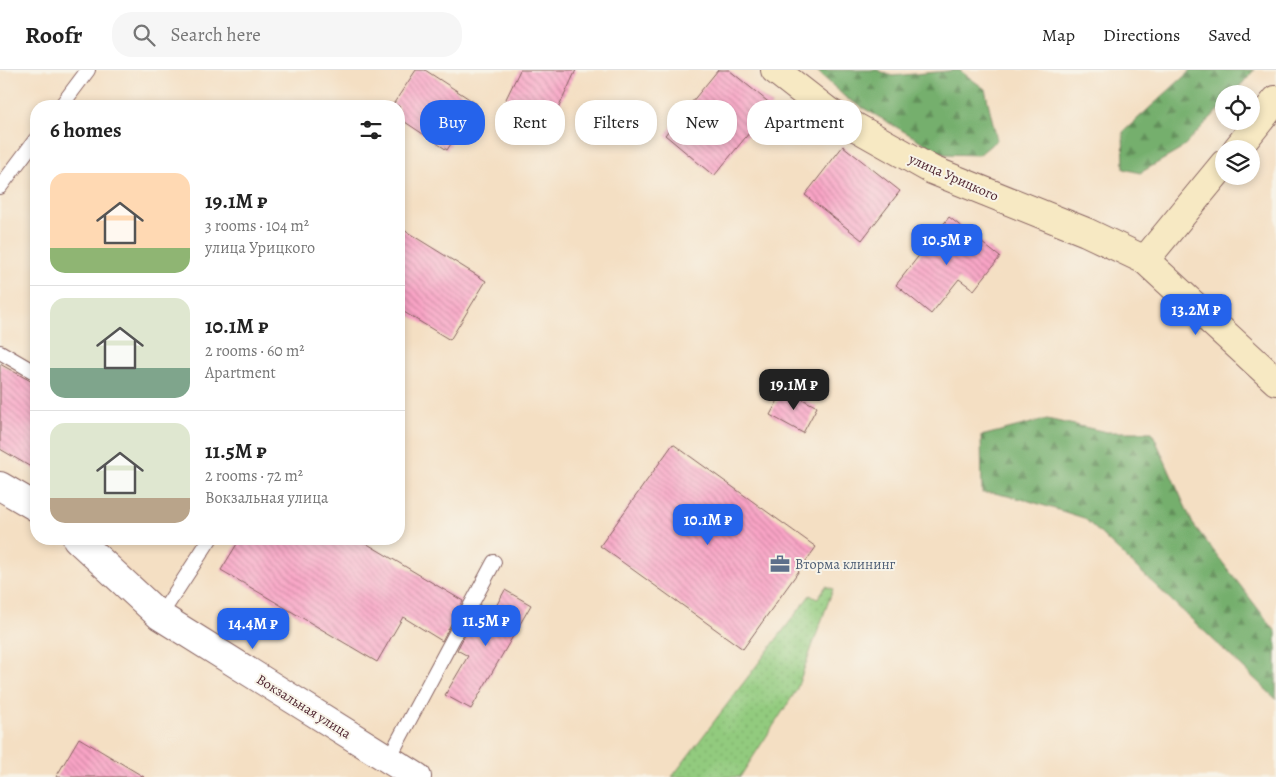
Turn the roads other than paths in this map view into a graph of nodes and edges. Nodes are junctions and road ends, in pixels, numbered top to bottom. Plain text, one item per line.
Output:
1 (88, 70) edge
2 (775, 70) edge
3 (66, 100) edge
4 (1276, 100) edge
5 (1243, 140) edge
6 (30, 147) edge
7 (1215, 175) edge
8 (0, 187) edge
9 (1145, 260) junction
10 (0, 352) edge
11 (30, 370) edge
12 (1276, 381) edge
13 (0, 486) edge
14 (30, 504) edge
15 (83, 545) edge
16 (206, 545) edge
17 (494, 562) dead end
18 (160, 616) junction
19 (389, 758) junction
20 (417, 777) edge

1 - 3 lane
2 - 9 street, улица Урицкого
4 - 5 street
6 - 8 lane
7 - 9 street
9 - 12 street, улица Урицкого
10 - 11 lane
13 - 14 street
15 - 18 street, Вокзальная улица
16 - 18 lane
17 - 19 lane
18 - 19 street, Вокзальная улица
19 - 20 street, Вокзальная улица

